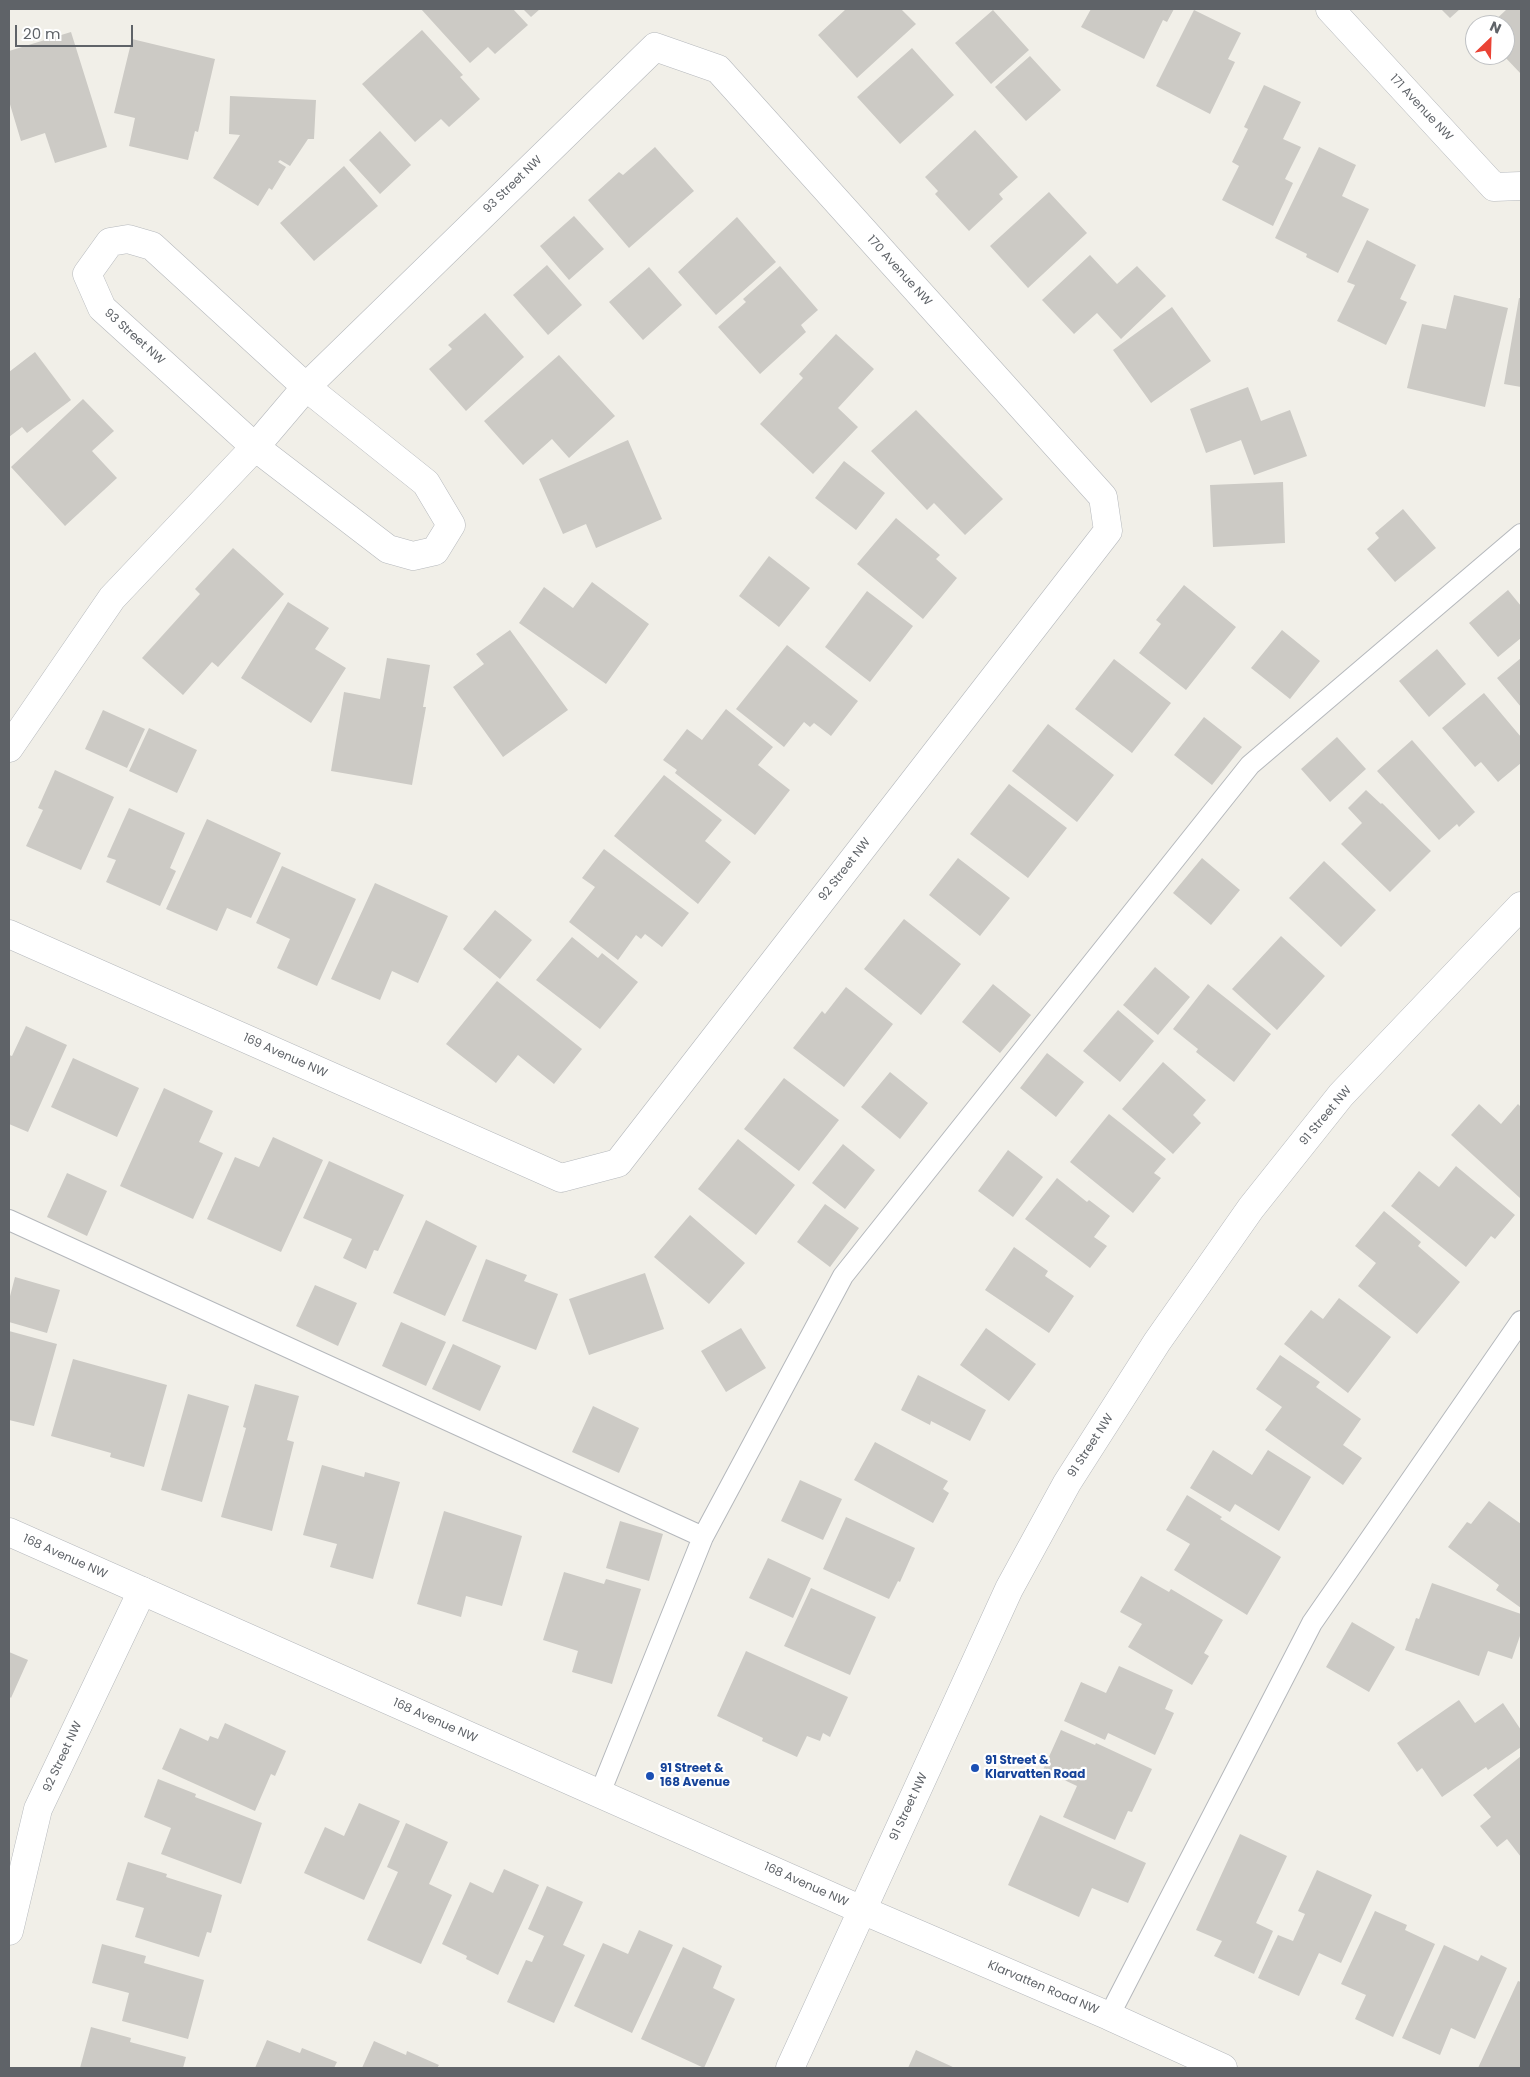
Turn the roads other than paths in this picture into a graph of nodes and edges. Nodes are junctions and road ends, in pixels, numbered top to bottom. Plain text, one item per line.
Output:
1 (1330, 9) edge
2 (655, 47) joint
3 (1521, 186) edge
4 (306, 387) junction
5 (255, 447) junction
6 (1108, 531) joint
7 (1521, 534) edge
8 (9, 748) edge
9 (1521, 906) edge
10 (9, 934) edge
11 (561, 1178) joint
12 (9, 1220) edge
13 (1521, 1321) edge
14 (9, 1532) edge
15 (703, 1537) junction
16 (142, 1591) junction
17 (600, 1794) junction
18 (862, 1910) junction
19 (9, 1931) edge
20 (1109, 2016) junction
21 (790, 2068) edge
22 (1223, 2068) edge

1 - 3 street, 171 Avenue NW
2 - 4 street, 93 Street NW
2 - 6 street, 170 Avenue NW
4 - 5 street, 93 Street NW
4 - 5 street, 93 Street NW
4 - 5 street, 93 Street NW
5 - 8 street, 93 Street NW
6 - 11 street, 92 Street NW
7 - 15 lane
9 - 18 street, 91 Street NW
10 - 11 street, 169 Avenue NW
12 - 15 lane
13 - 20 lane
14 - 16 street, 168 Avenue NW
15 - 17 lane
16 - 17 street, 168 Avenue NW
16 - 19 street, 92 Street NW
17 - 18 street, 168 Avenue NW
18 - 20 street, Klarvatten Road NW
18 - 21 street, 91 Street NW
20 - 22 street, Klarvatten Road NW

